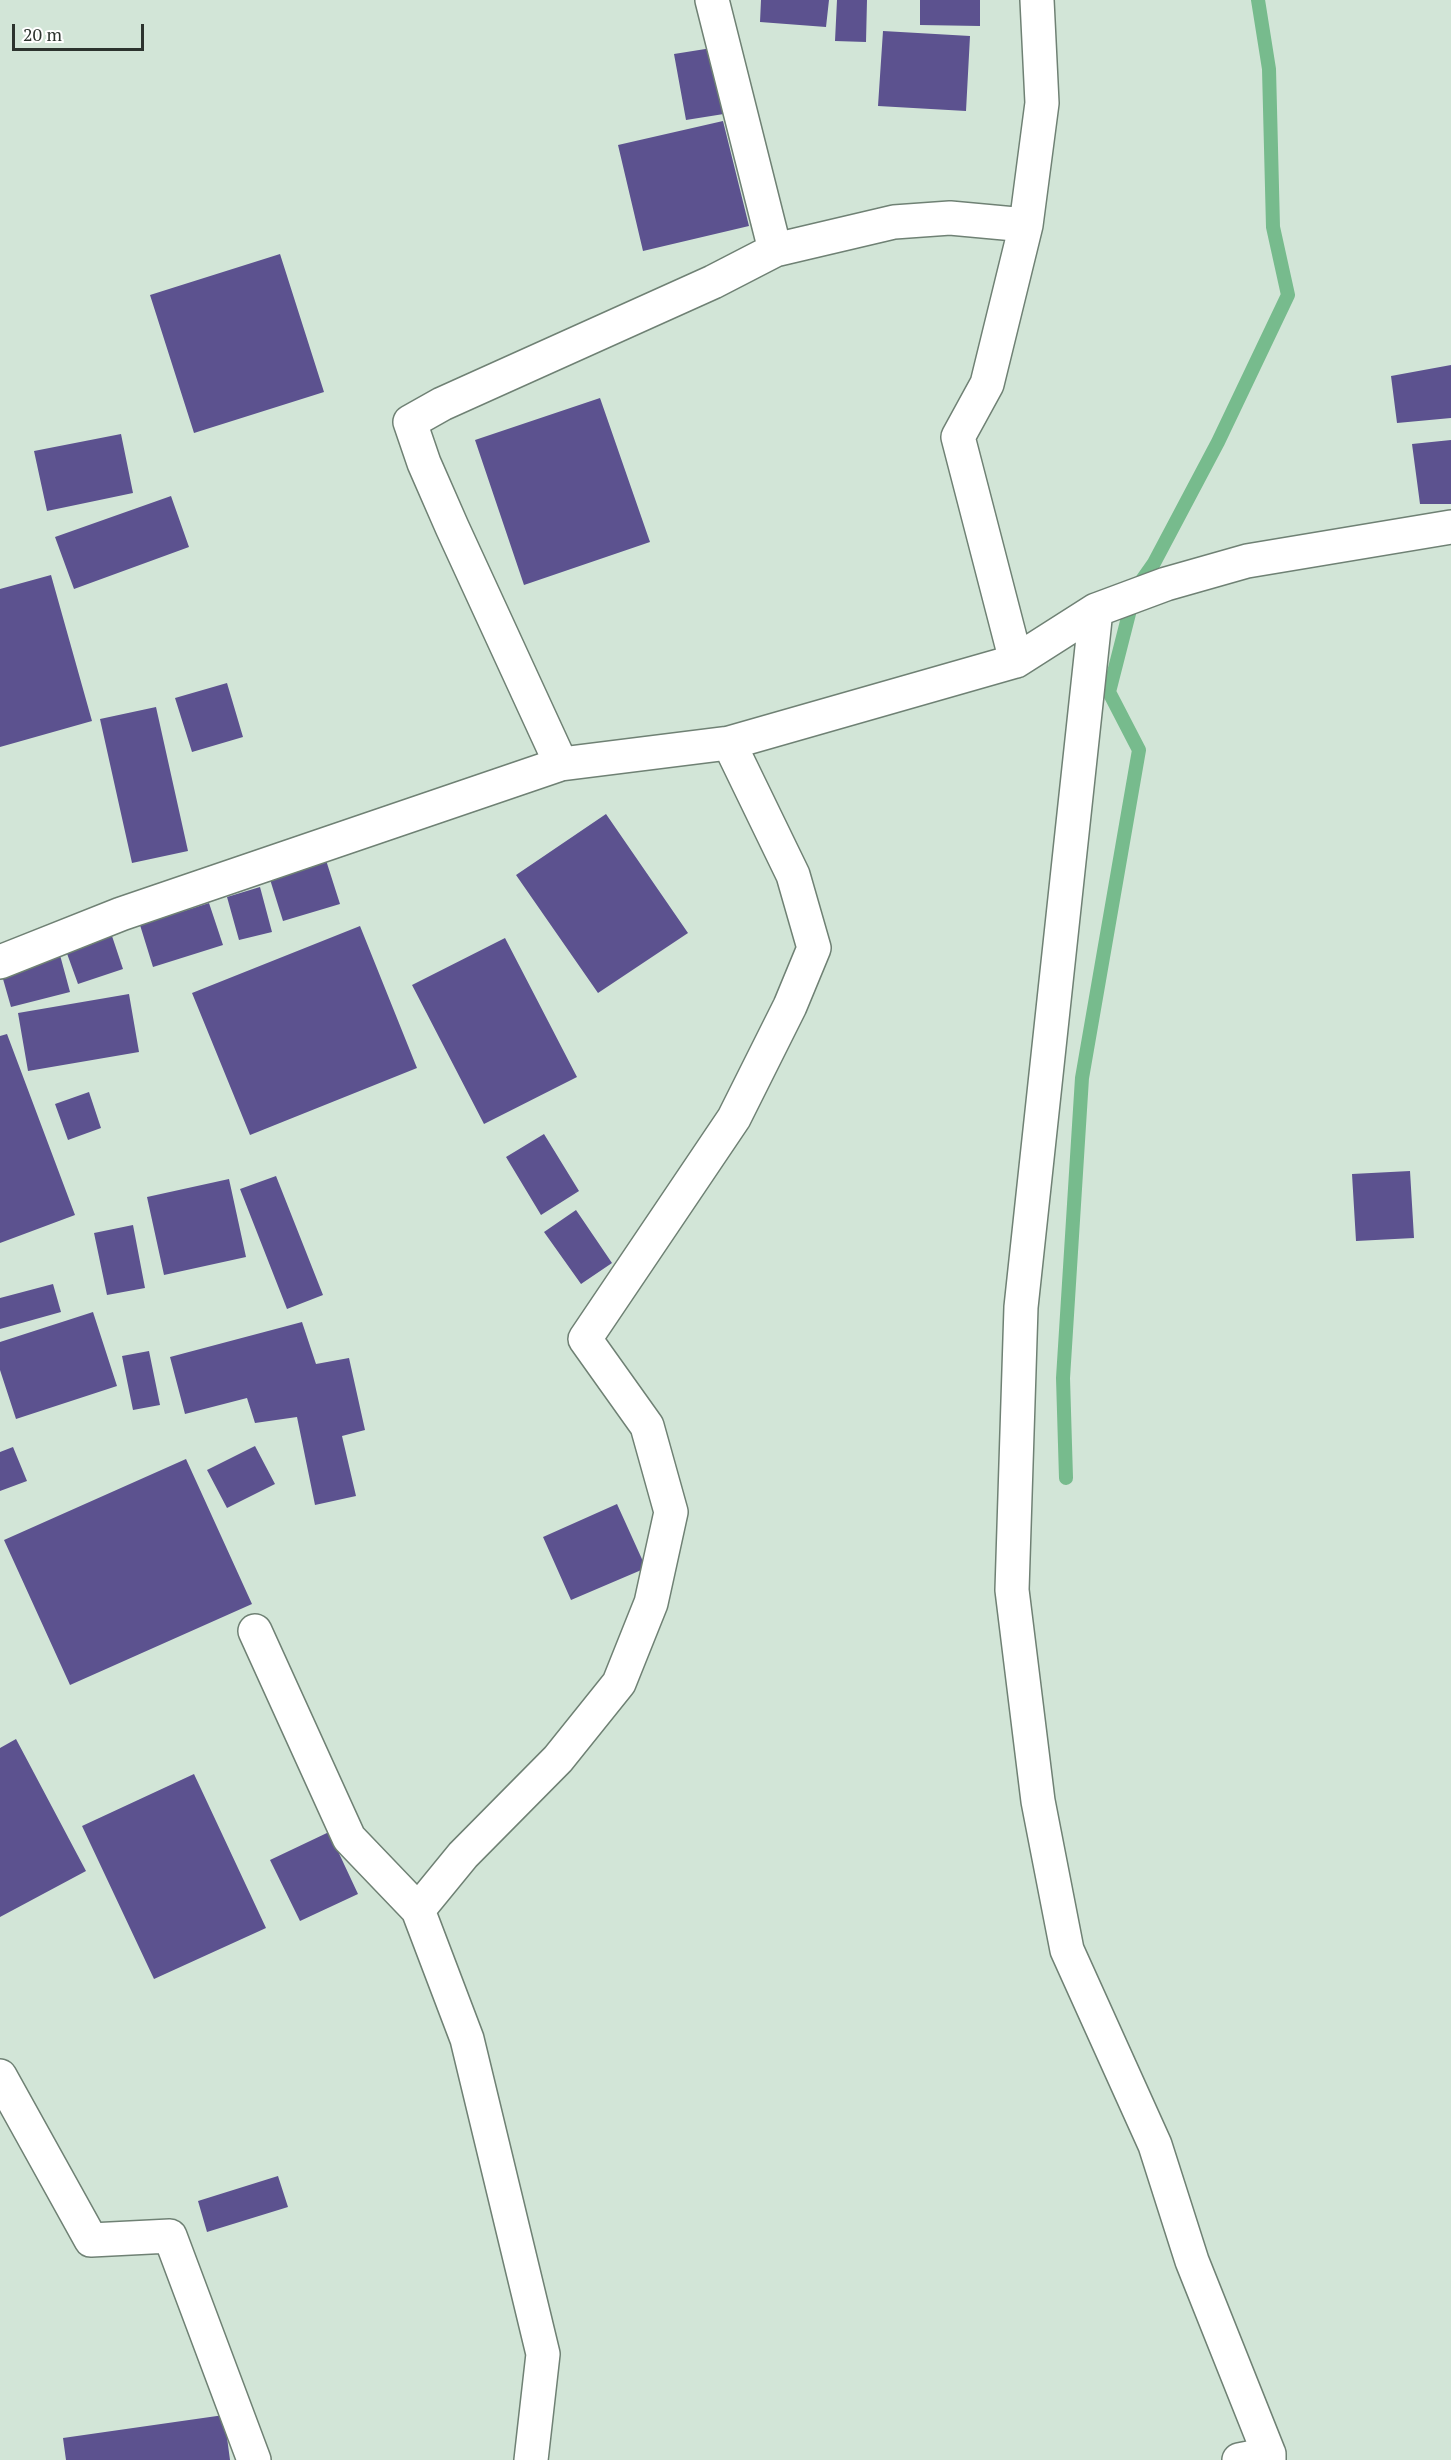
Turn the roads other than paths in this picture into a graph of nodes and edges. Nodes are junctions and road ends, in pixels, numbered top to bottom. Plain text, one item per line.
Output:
1 (712, 0) edge
2 (1037, 0) edge
3 (1026, 225) junction
4 (775, 250) junction
5 (1451, 527) edge
6 (1096, 610) junction
7 (1016, 661) junction
8 (729, 743) junction
9 (561, 764) junction
10 (0, 962) edge
11 (255, 1631) dead end
12 (418, 1910) junction
13 (0, 2076) edge
14 (1259, 2458) edge
15 (254, 2460) edge
16 (531, 2460) edge

1 - 4 street
2 - 3 street
3 - 4 street
3 - 7 street
4 - 9 street
5 - 6 street
6 - 7 street
6 - 14 street
7 - 8 street
8 - 9 street
8 - 12 street
9 - 10 street
11 - 12 street
12 - 16 street
13 - 15 street

